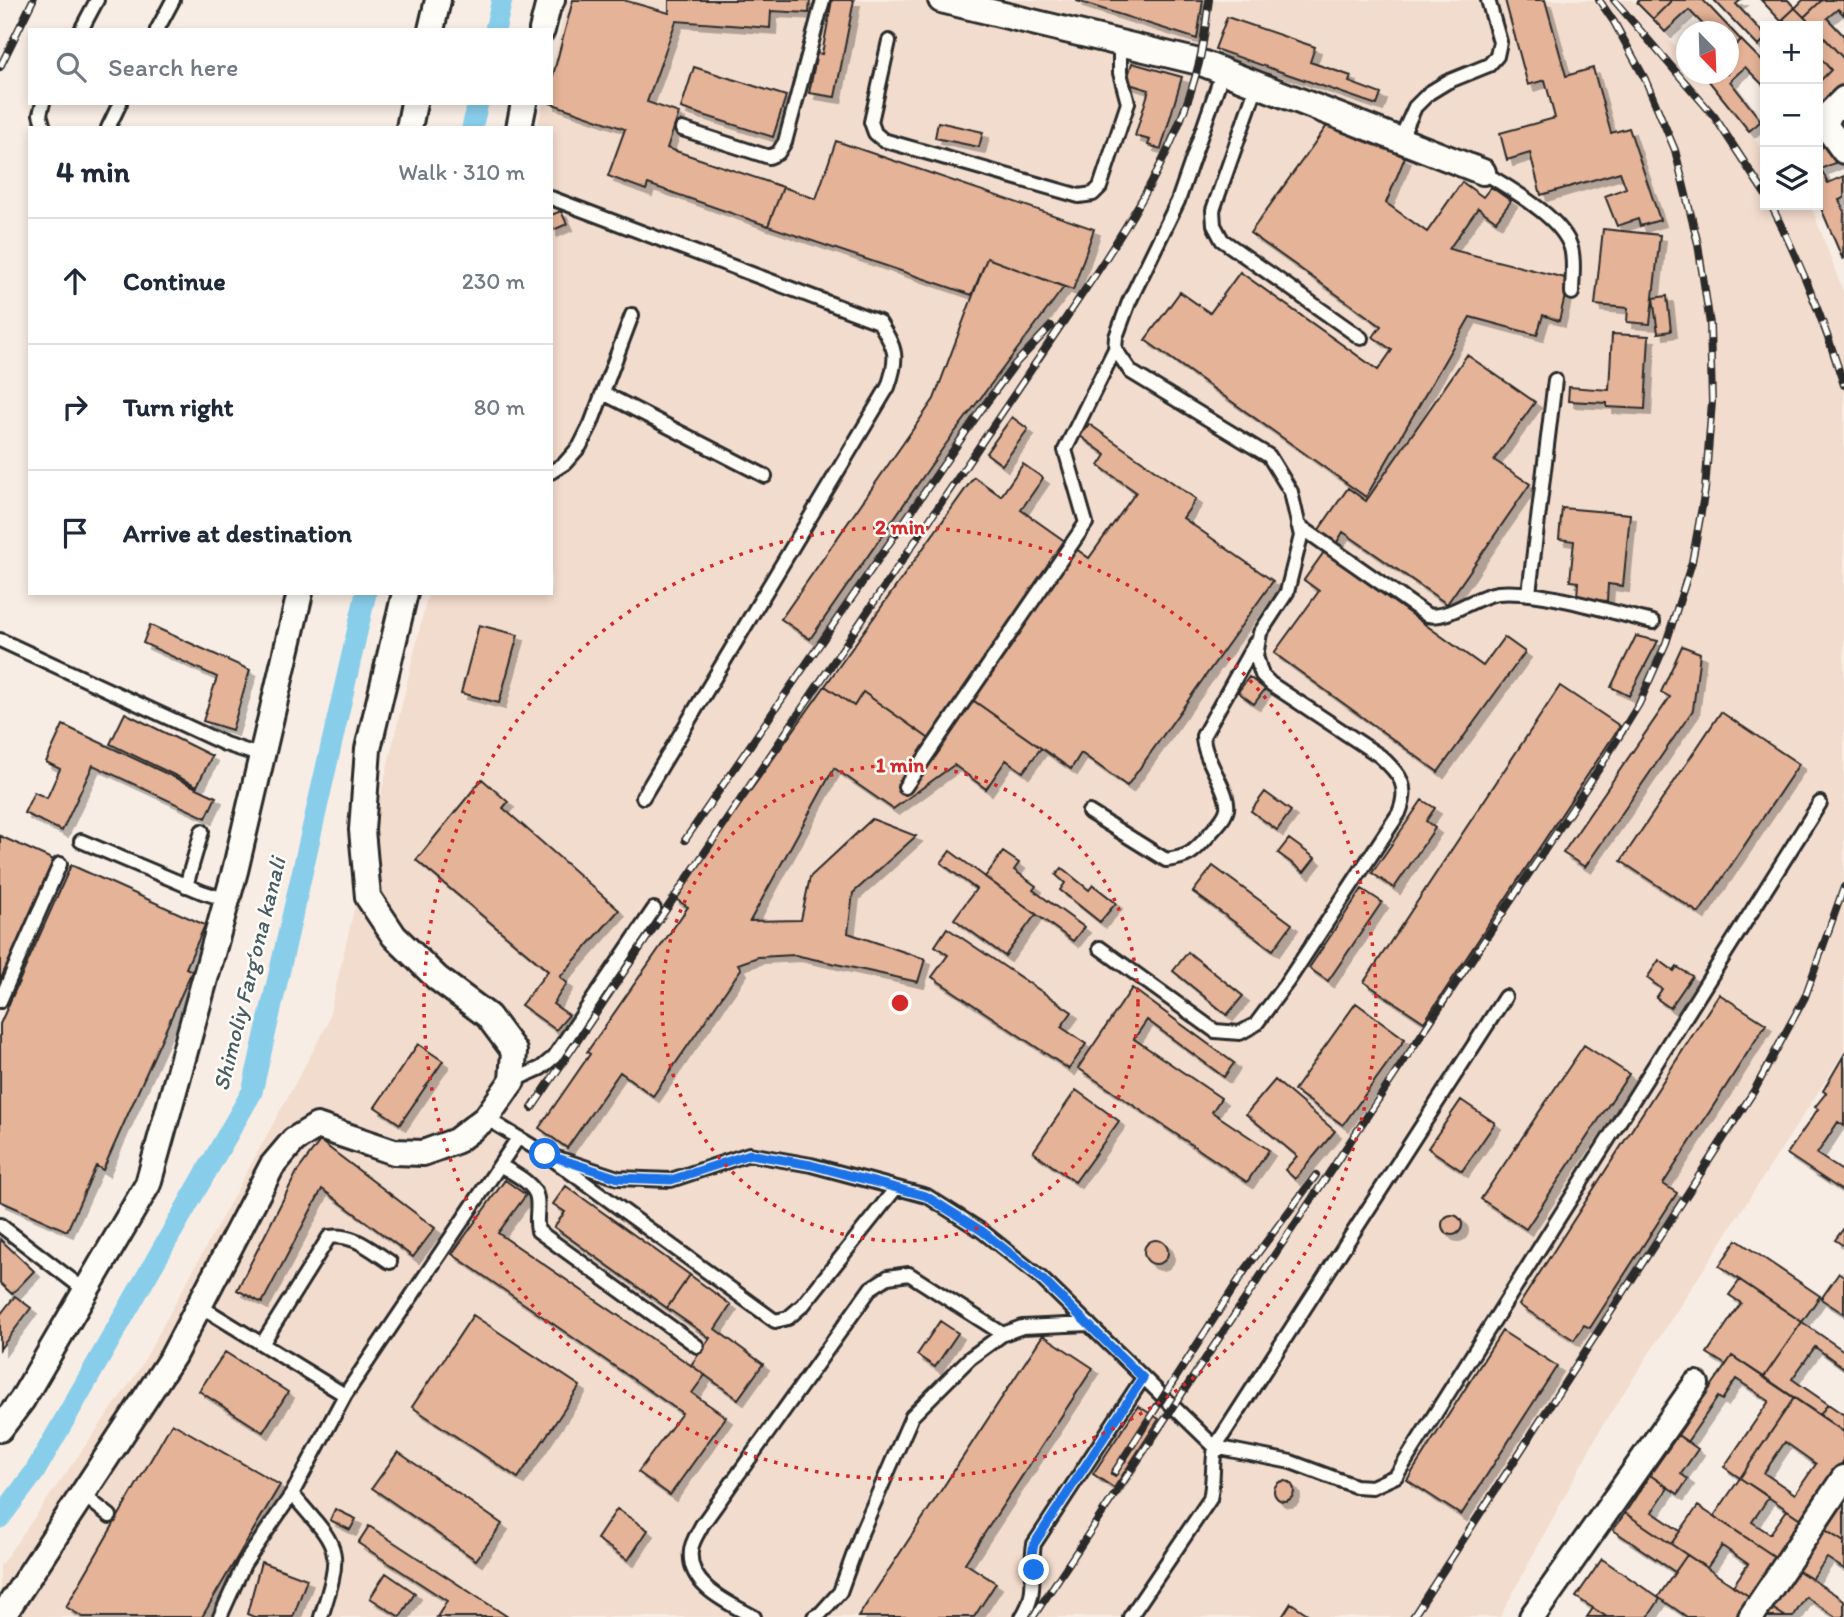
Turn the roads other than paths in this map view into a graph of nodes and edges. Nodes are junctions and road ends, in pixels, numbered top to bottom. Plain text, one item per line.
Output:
1 (97, 0) edge
2 (173, 0) edge
3 (438, 0) edge
4 (552, 0) edge
5 (823, 0) edge
6 (941, 0) edge
7 (1488, 0) edge
8 (82, 28) edge
9 (159, 28) edge
10 (432, 28) edge
11 (542, 28) edge
12 (890, 41) dead end
13 (1120, 43) junction
14 (1223, 72) junction
15 (1257, 85) junction
16 (1844, 99) edge
17 (42, 105) edge
18 (119, 105) edge
19 (414, 105) edge
20 (524, 105) edge
21 (43, 126) edge
22 (109, 126) edge
23 (409, 126) edge
24 (519, 126) edge
25 (682, 129) dead end
26 (1400, 140) junction
27 (1844, 151) edge
28 (1483, 172) joint
29 (553, 199) edge
30 (1572, 293) dead end
31 (632, 316) dead end
32 (1361, 338) dead end
33 (1115, 349) junction
34 (1555, 380) dead end
35 (603, 393) junction
36 (553, 471) edge
37 (765, 476) dead end
38 (1298, 525) junction
39 (1529, 593) junction
40 (300, 595) edge
41 (405, 595) edge
42 (1653, 622) dead end
43 (1260, 633) junction
44 (0, 640) edge
45 (262, 756) junction
46 (905, 787) dead end
47 (643, 797) dead end
48 (1820, 803) dead end
49 (1089, 812) dead end
50 (202, 831) dead end
51 (81, 841) dead end
52 (60, 864) dead end
53 (186, 886) junction
54 (227, 900) junction
55 (654, 909) dead end
56 (1100, 948) dead end
57 (1505, 997) dead end
58 (0, 1001) edge
59 (512, 1081) junction
60 (486, 1118) junction
61 (518, 1138) junction
62 (545, 1154) junction
63 (500, 1165) junction
64 (896, 1188) junction
65 (0, 1225) edge
66 (390, 1262) dead end
67 (86, 1291) junction
68 (200, 1306) junction
69 (1089, 1325) junction
70 (1003, 1334) junction
71 (261, 1344) junction
72 (697, 1346) dead end
73 (1143, 1378) junction
74 (1696, 1384) dead end
75 (345, 1395) junction
76 (0, 1429) edge
77 (1215, 1447) junction
78 (1844, 1478) edge
79 (82, 1494) junction
80 (292, 1494) junction
81 (110, 1516) dead end
82 (2, 1617) edge
83 (220, 1617) edge
84 (321, 1617) edge
85 (754, 1617) edge
86 (814, 1617) edge
87 (1022, 1617) edge
88 (1130, 1617) edge
89 (1532, 1617) edge
90 (1751, 1617) edge

1 - 8 lane
2 - 9 lane
3 - 10 street
4 - 11 street
5 - 25 lane
6 - 13 street
7 - 26 lane
12 - 13 lane
13 - 14 street
14 - 15 street
14 - 33 lane
15 - 26 street
15 - 32 lane
16 - 27 street
17 - 21 lane
18 - 22 lane
19 - 23 street
20 - 24 street
26 - 28 street
28 - 30 lane
29 - 47 lane
31 - 35 lane
33 - 38 lane
33 - 46 lane
34 - 39 lane
35 - 36 lane
35 - 37 lane
38 - 39 lane
38 - 43 lane
39 - 42 lane
40 - 45 street
41 - 59 street
43 - 49 lane
43 - 56 lane
44 - 45 lane
45 - 54 street
48 - 77 lane
50 - 53 lane
51 - 53 lane
52 - 58 lane
53 - 54 lane
54 - 67 street
55 - 59 lane
57 - 77 lane
59 - 60 street
60 - 61 lane
60 - 68 street
61 - 62 lane
61 - 63 lane
62 - 64 lane
62 - 64 lane
63 - 72 lane
63 - 75 lane
64 - 69 lane
65 - 67 lane
66 - 71 lane
67 - 76 street
68 - 71 lane
68 - 79 street
69 - 70 lane
69 - 73 lane
70 - 85 lane
70 - 86 lane
71 - 75 lane
73 - 77 lane
73 - 87 lane
74 - 89 street
75 - 80 lane
77 - 88 lane
78 - 90 street
79 - 81 lane
79 - 82 street
80 - 83 lane
80 - 84 lane

